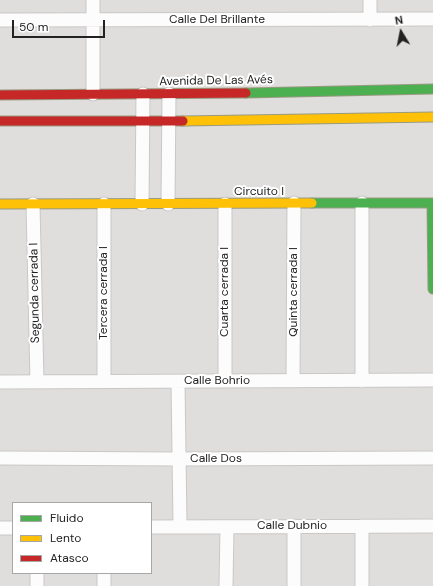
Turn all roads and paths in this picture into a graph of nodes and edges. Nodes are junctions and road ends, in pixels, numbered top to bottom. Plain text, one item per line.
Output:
1 (93, 0) edge
2 (370, 0) edge
3 (433, 19) edge
4 (0, 20) edge
5 (93, 20) junction
6 (370, 20) junction
7 (433, 89) edge
8 (93, 94) junction
9 (143, 94) junction
10 (169, 94) junction
11 (0, 95) edge
12 (433, 117) edge
13 (0, 121) edge
14 (143, 121) junction
15 (169, 121) junction
16 (362, 203) junction
17 (0, 204) edge
18 (33, 204) junction
19 (104, 204) junction
20 (142, 204) junction
21 (168, 204) junction
22 (225, 204) junction
23 (294, 204) junction
24 (433, 289) edge
25 (433, 380) edge
26 (225, 381) junction
27 (293, 381) junction
28 (362, 381) junction
29 (0, 382) edge
30 (37, 382) junction
31 (104, 382) junction
32 (178, 382) junction
33 (0, 458) edge
34 (433, 458) edge
35 (178, 459) junction
36 (180, 526) junction
37 (294, 526) junction
38 (362, 526) junction
39 (433, 526) edge
40 (152, 527) edge
41 (227, 527) junction
42 (0, 528) edge
43 (12, 528) edge
44 (37, 574) edge
45 (104, 574) edge
46 (37, 586) edge
47 (104, 586) edge
48 (226, 586) edge
49 (294, 586) edge
50 (362, 586) edge

1 - 5 street
2 - 6 street
3 - 6 street, Calle Del Brillante
4 - 5 street, Calle Del Brillante
5 - 6 street, Calle Del Brillante
5 - 8 street
7 - 10 street, Avenida De Las Avés
8 - 9 street, Avenida De Las Avés
8 - 11 street, Avenida De Las Avés
9 - 10 street, Avenida De Las Avés
9 - 14 street
10 - 15 street
12 - 15 street
13 - 14 street
14 - 15 street
14 - 20 street
15 - 21 street
16 - 23 street, Circuito I
16 - 24 street, Circuito I
16 - 28 street
17 - 18 street, Circuito I
18 - 19 street, Circuito I
18 - 30 street, Segunda cerrada I
19 - 20 street, Circuito I
19 - 31 street, Tercera cerrada I
20 - 21 street, Circuito I
21 - 22 street, Circuito I
22 - 23 street, Circuito I
22 - 26 street, Cuarta cerrada I
23 - 27 street, Quinta cerrada I
25 - 28 street, Calle Bohrio
26 - 27 street, Calle Bohrio
26 - 32 street, Calle Bohrio
27 - 28 street, Calle Bohrio
29 - 30 street, Calle Bohrio
30 - 31 street, Calle Bohrio
31 - 32 street, Calle Bohrio
32 - 35 street
33 - 35 street, Calle Dos
34 - 35 street, Calle Dos
35 - 36 street
36 - 40 street, Calle Dubnio
36 - 41 street, Calle Dubnio
37 - 38 street, Calle Dubnio
37 - 41 street, Calle Dubnio
37 - 49 street
38 - 39 street, Calle Dubnio
38 - 50 street
41 - 48 street
42 - 43 street
44 - 46 street
45 - 47 street

